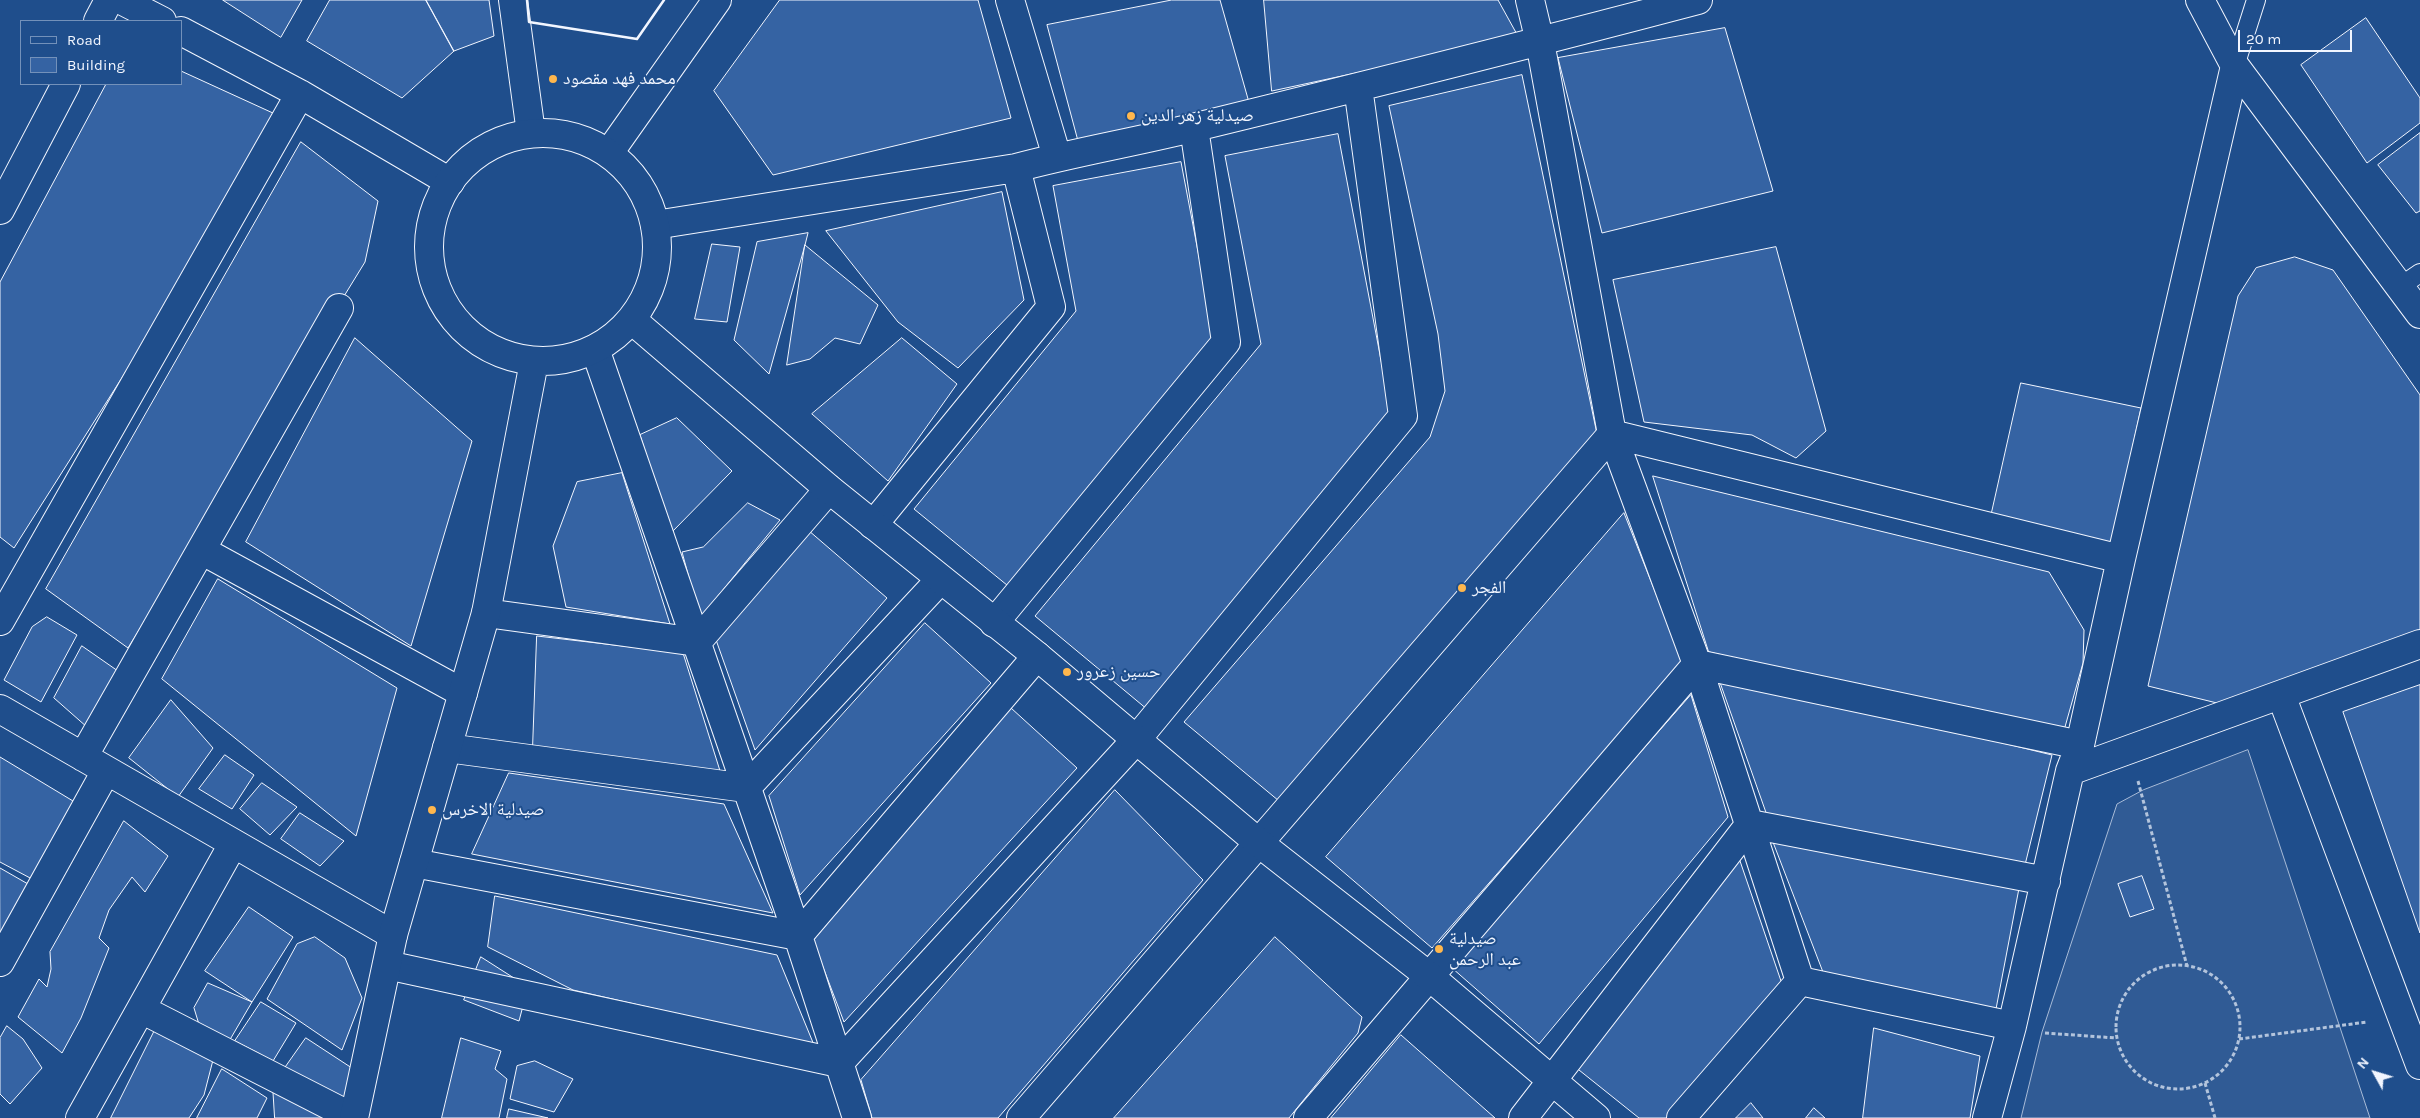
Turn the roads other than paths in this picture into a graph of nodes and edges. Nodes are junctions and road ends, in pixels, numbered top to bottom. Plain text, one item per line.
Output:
1 (109, 0) edge
2 (121, 0) edge
3 (513, 0) edge
4 (717, 0) edge
5 (1011, 0) edge
6 (1530, 0) edge
7 (1698, 0) edge
8 (2200, 0) edge
9 (2256, 0) edge
10 (99, 20) edge
11 (160, 20) edge
12 (182, 33) edge
13 (1540, 42) junction
14 (2236, 66) junction
15 (65, 85) edge
16 (1358, 86) junction
17 (300, 94) junction
18 (1194, 128) junction
19 (532, 134) junction
20 (609, 153) junction
21 (1057, 157) junction
22 (1016, 168) junction
23 (450, 182) junction
24 (0, 210) edge
25 (655, 225) junction
26 (2410, 280) edge
27 (339, 308) dead end
28 (2420, 314) edge
29 (632, 320) junction
30 (595, 349) junction
31 (534, 362) junction
32 (1612, 434) junction
33 (829, 489) junction
34 (873, 525) junction
35 (201, 550) junction
36 (2121, 558) junction
37 (940, 580) junction
38 (486, 613) junction
39 (0, 621) edge
40 (994, 623) junction
41 (697, 642) junction
42 (2420, 644) edge
43 (1037, 656) junction
44 (1697, 664) junction
45 (463, 694) junction
46 (2281, 695) junction
47 (0, 709) edge
48 (1136, 740) junction
49 (2080, 745) junction
50 (447, 748) junction
51 (83, 757) junction
52 (106, 771) junction
53 (2070, 771) junction
54 (746, 788) junction
55 (1750, 824) junction
56 (1259, 843) junction
57 (234, 844) junction
58 (414, 863) junction
59 (2046, 881) junction
60 (393, 935) junction
61 (798, 936) junction
62 (0, 962) edge
63 (387, 965) junction
64 (1429, 976) junction
65 (1800, 980) junction
66 (141, 1009) junction
67 (2012, 1026) junction
68 (839, 1063) junction
69 (2420, 1064) edge
70 (1553, 1082) junction
71 (80, 1118) edge
72 (354, 1118) edge
73 (857, 1118) edge
74 (1021, 1118) edge
75 (1308, 1118) edge
76 (1524, 1118) edge
77 (1596, 1118) edge
78 (1681, 1118) edge
79 (1987, 1118) edge

1 - 10 street
2 - 11 street
3 - 19 street
4 - 20 street
5 - 21 street
6 - 13 street
7 - 13 street
8 - 14 street
9 - 14 lane
12 - 17 street
13 - 16 street
13 - 32 street
14 - 26 street
14 - 36 street
15 - 24 street
16 - 18 street
16 - 48 street
17 - 23 street
17 - 39 street
18 - 21 street
18 - 40 street
19 - 20 street
19 - 23 street
20 - 25 street
21 - 22 street
22 - 25 street
22 - 34 street
23 - 31 street
25 - 29 street
26 - 28 street
27 - 35 street
29 - 30 street
29 - 33 street
30 - 31 street
30 - 41 street
31 - 38 street
32 - 36 street
32 - 44 street
32 - 56 street
33 - 34 street
33 - 41 street
34 - 37 street
35 - 45 street
35 - 51 street
36 - 49 street
37 - 40 street
37 - 54 street
38 - 41 street
38 - 45 street
40 - 43 street
41 - 54 street
42 - 46 street
43 - 48 street
43 - 61 street
44 - 49 street
44 - 55 street
44 - 64 street
45 - 50 street
46 - 53 street
46 - 69 street
47 - 51 street
48 - 56 street
48 - 68 street
49 - 53 street
50 - 54 street
50 - 58 street
51 - 52 street
52 - 57 street
52 - 62 street
53 - 59 street
54 - 61 street
55 - 59 street
55 - 65 street
55 - 70 street
56 - 64 street
56 - 74 street
57 - 60 street
57 - 66 street
58 - 60 street
58 - 61 street
59 - 67 street
60 - 63 street
61 - 68 street
63 - 68 street
63 - 72 street
64 - 70 street
64 - 75 street
65 - 67 street
65 - 78 street
66 - 71 street
66 - 72 street
67 - 79 street
68 - 73 street
70 - 76 street
70 - 77 street

